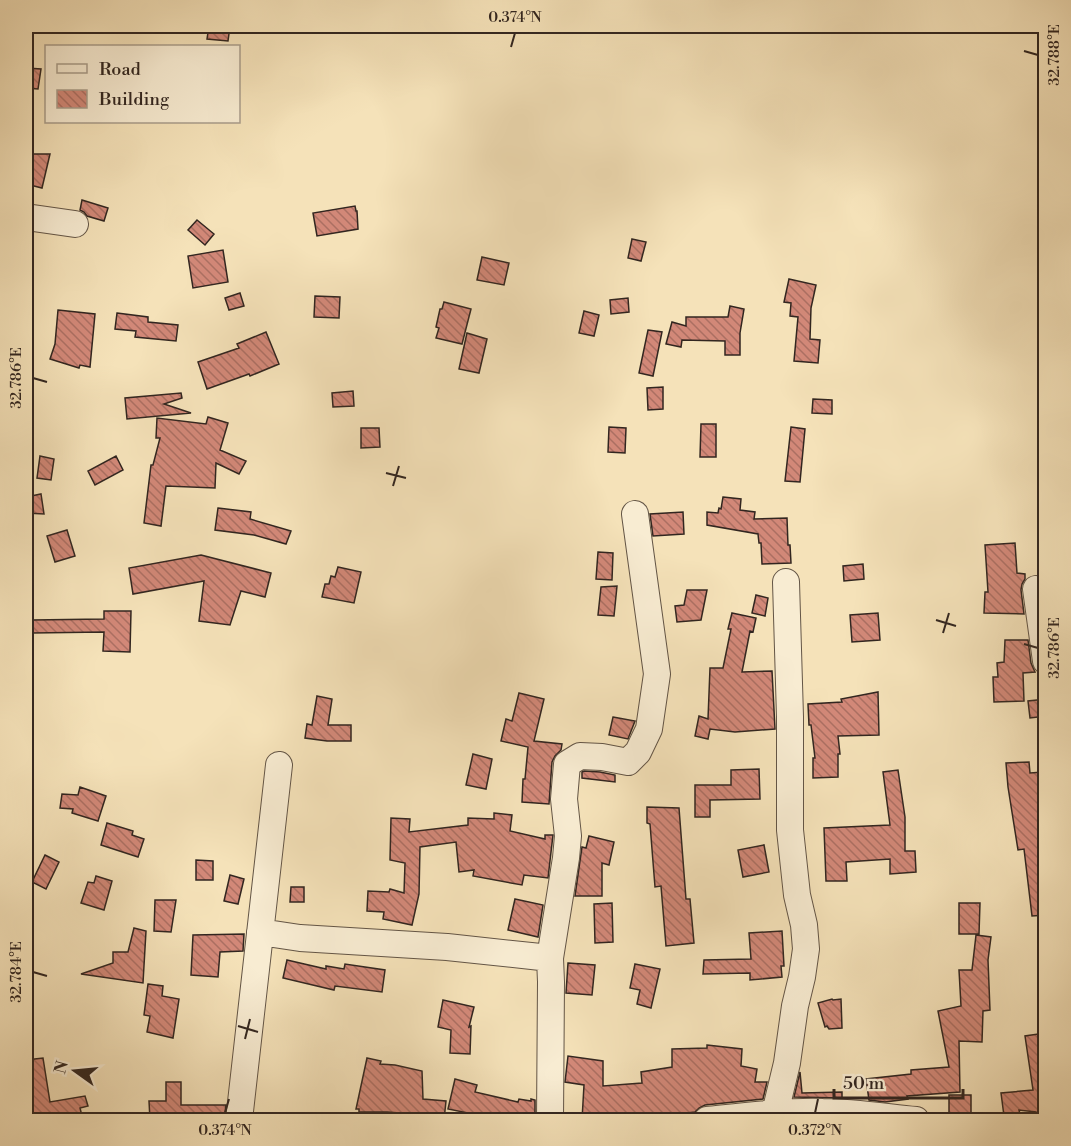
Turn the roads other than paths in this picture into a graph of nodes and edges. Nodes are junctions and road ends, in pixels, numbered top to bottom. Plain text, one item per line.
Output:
1 (26, 217) edge
2 (75, 224) dead end
3 (635, 514) dead end
4 (786, 582) dead end
5 (1036, 589) dead end
6 (1046, 661) edge
7 (279, 765) dead end
8 (260, 932) junction
9 (550, 958) junction
10 (775, 1113) junction
11 (239, 1120) edge
12 (550, 1120) edge
13 (709, 1120) edge
14 (916, 1120) edge

1 - 2 street
3 - 9 street
4 - 10 street
5 - 6 street
7 - 8 street
8 - 9 street
8 - 11 street
9 - 12 street
10 - 13 street
10 - 14 street

